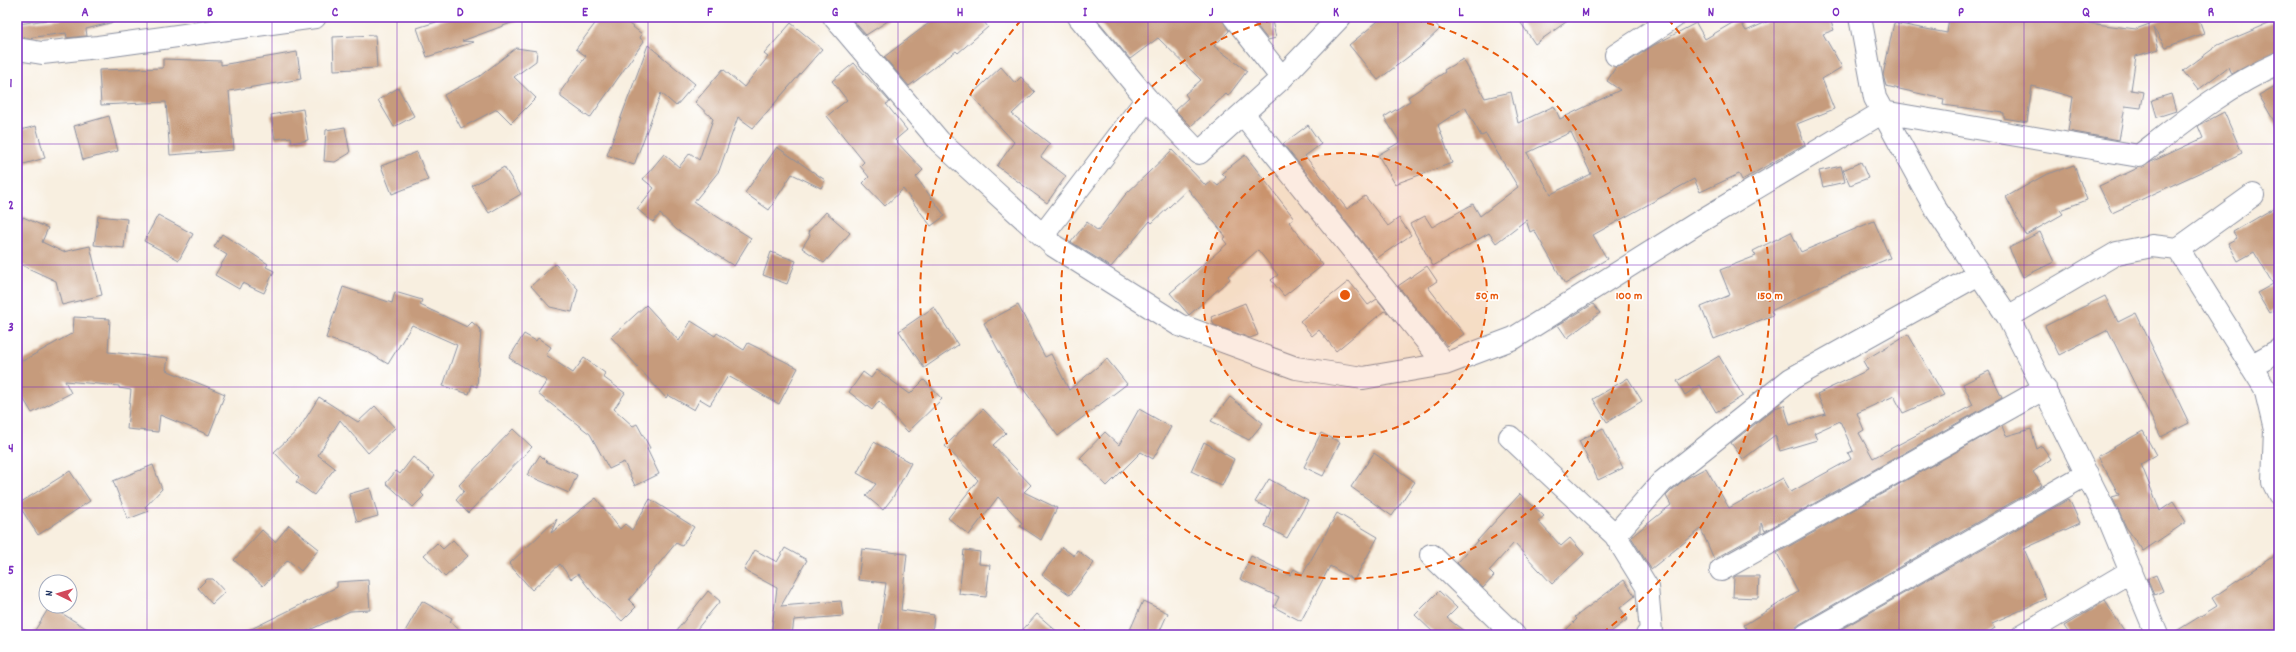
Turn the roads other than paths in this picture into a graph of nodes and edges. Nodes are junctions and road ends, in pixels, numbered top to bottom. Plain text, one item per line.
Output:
1 (315, 17) edge
2 (834, 17) edge
3 (1080, 17) edge
4 (1234, 17) edge
5 (1340, 17) edge
6 (1674, 17) edge
7 (1860, 17) edge
8 (17, 49) edge
9 (1616, 55) dead end
10 (2279, 63) edge
11 (1282, 78) junction
12 (1147, 99) junction
13 (1883, 112) junction
14 (1243, 114) junction
15 (2253, 195) dead end
16 (1043, 236) junction
17 (2178, 249) junction
18 (1979, 274) junction
19 (2008, 317) junction
20 (2279, 350) edge
21 (1445, 364) junction
22 (2251, 366) junction
23 (2045, 388) junction
24 (1510, 437) dead end
25 (2087, 474) junction
26 (2279, 494) edge
27 (1615, 535) junction
28 (1431, 555) dead end
29 (1720, 570) dead end
30 (2131, 571) junction
31 (1514, 635) edge
32 (1647, 635) edge
33 (1806, 635) edge
34 (2023, 635) edge
35 (2157, 635) edge

1 - 8 street
2 - 16 street
3 - 12 street
4 - 11 street
5 - 11 street
6 - 9 street
7 - 13 street
10 - 13 street
11 - 14 street
12 - 14 street
12 - 16 street
13 - 18 street
13 - 21 street
14 - 21 street
15 - 17 street
16 - 21 street
17 - 19 street
17 - 22 street
18 - 19 street
18 - 27 street
19 - 23 street
20 - 22 street
22 - 26 street
23 - 25 street
23 - 29 street
24 - 27 street
25 - 30 street
25 - 33 street
27 - 32 street
28 - 31 street
30 - 34 street
30 - 35 street

